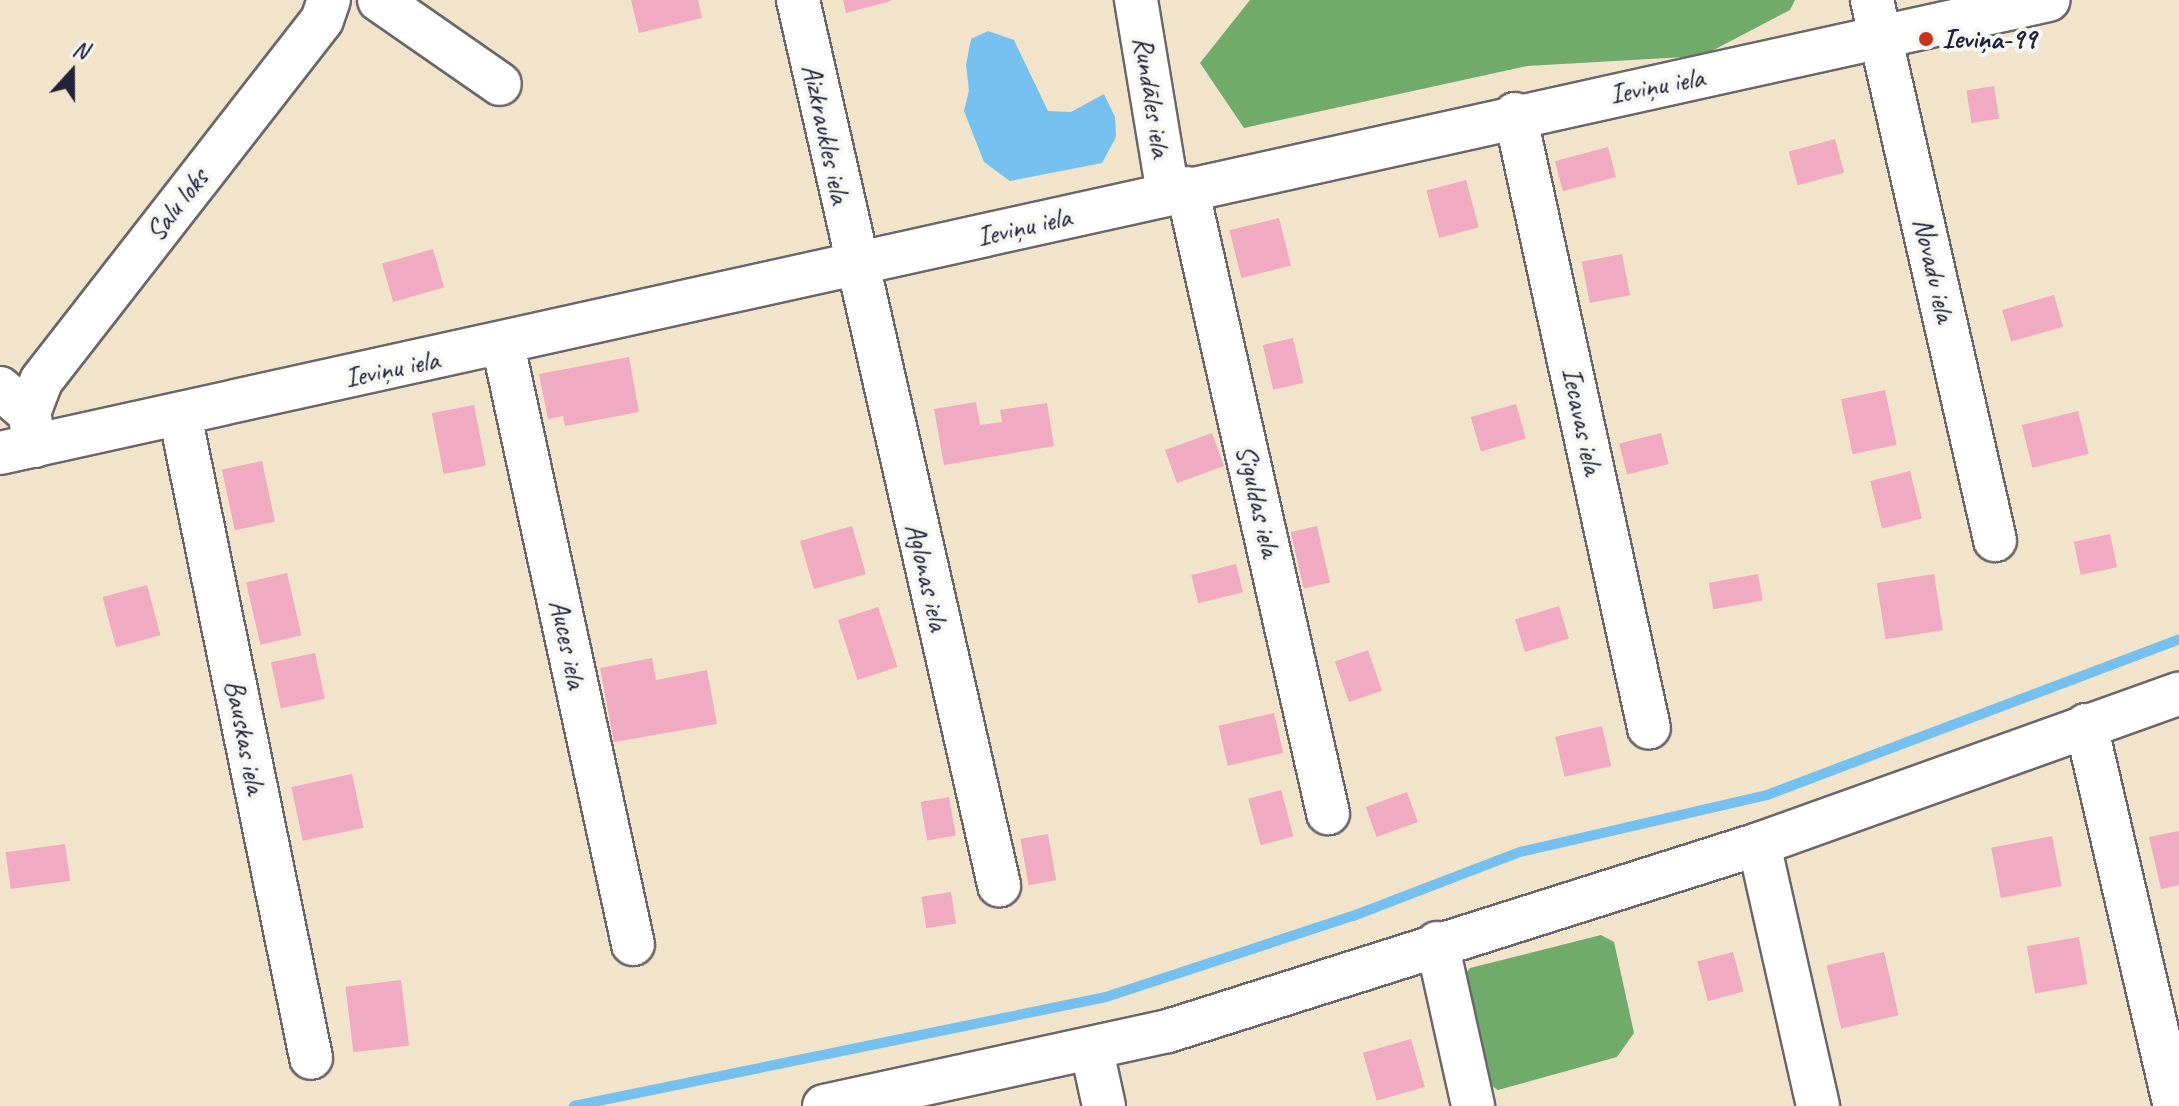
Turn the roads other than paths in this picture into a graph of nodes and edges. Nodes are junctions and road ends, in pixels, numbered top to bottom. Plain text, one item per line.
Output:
1 (329, 0) edge
2 (379, 0) edge
3 (798, 0) edge
4 (1136, 0) edge
5 (2049, 0) edge
6 (1876, 18) edge
7 (500, 84) dead end
8 (1515, 114) junction
9 (1178, 191) junction
10 (855, 268) junction
11 (503, 345) junction
12 (180, 415) junction
13 (16, 425) edge
14 (1995, 540) dead end
15 (2179, 694) edge
16 (2086, 725) junction
17 (1649, 728) dead end
18 (1328, 813) dead end
19 (1759, 844) junction
20 (999, 885) dead end
21 (1437, 943) junction
22 (633, 944) dead end
23 (1092, 1051) junction
24 (311, 1058) dead end
25 (824, 1106) edge
26 (1104, 1106) edge
27 (1473, 1106) edge
28 (1818, 1106) edge
29 (2175, 1106) edge

1 - 13 street, Salu loks
2 - 7 street
3 - 10 street, Aizkraukles iela
4 - 9 street, Rundāles iela
5 - 6 street, Ieviņu iela
6 - 8 street, Ieviņu iela
6 - 14 street, Novadu iela
8 - 9 street, Ieviņu iela
8 - 17 street, Iecavas iela
9 - 10 street, Ieviņu iela
9 - 18 street, Siguldas iela
10 - 11 street, Ieviņu iela
10 - 20 street, Aglonas iela
11 - 12 street, Ieviņu iela
11 - 22 street, Auces iela
12 - 13 street, Ieviņu iela
12 - 24 street, Bauskas iela
15 - 16 street
16 - 19 street
16 - 29 street
19 - 21 street
19 - 28 street
21 - 23 street
21 - 27 street
23 - 25 street
23 - 26 street

